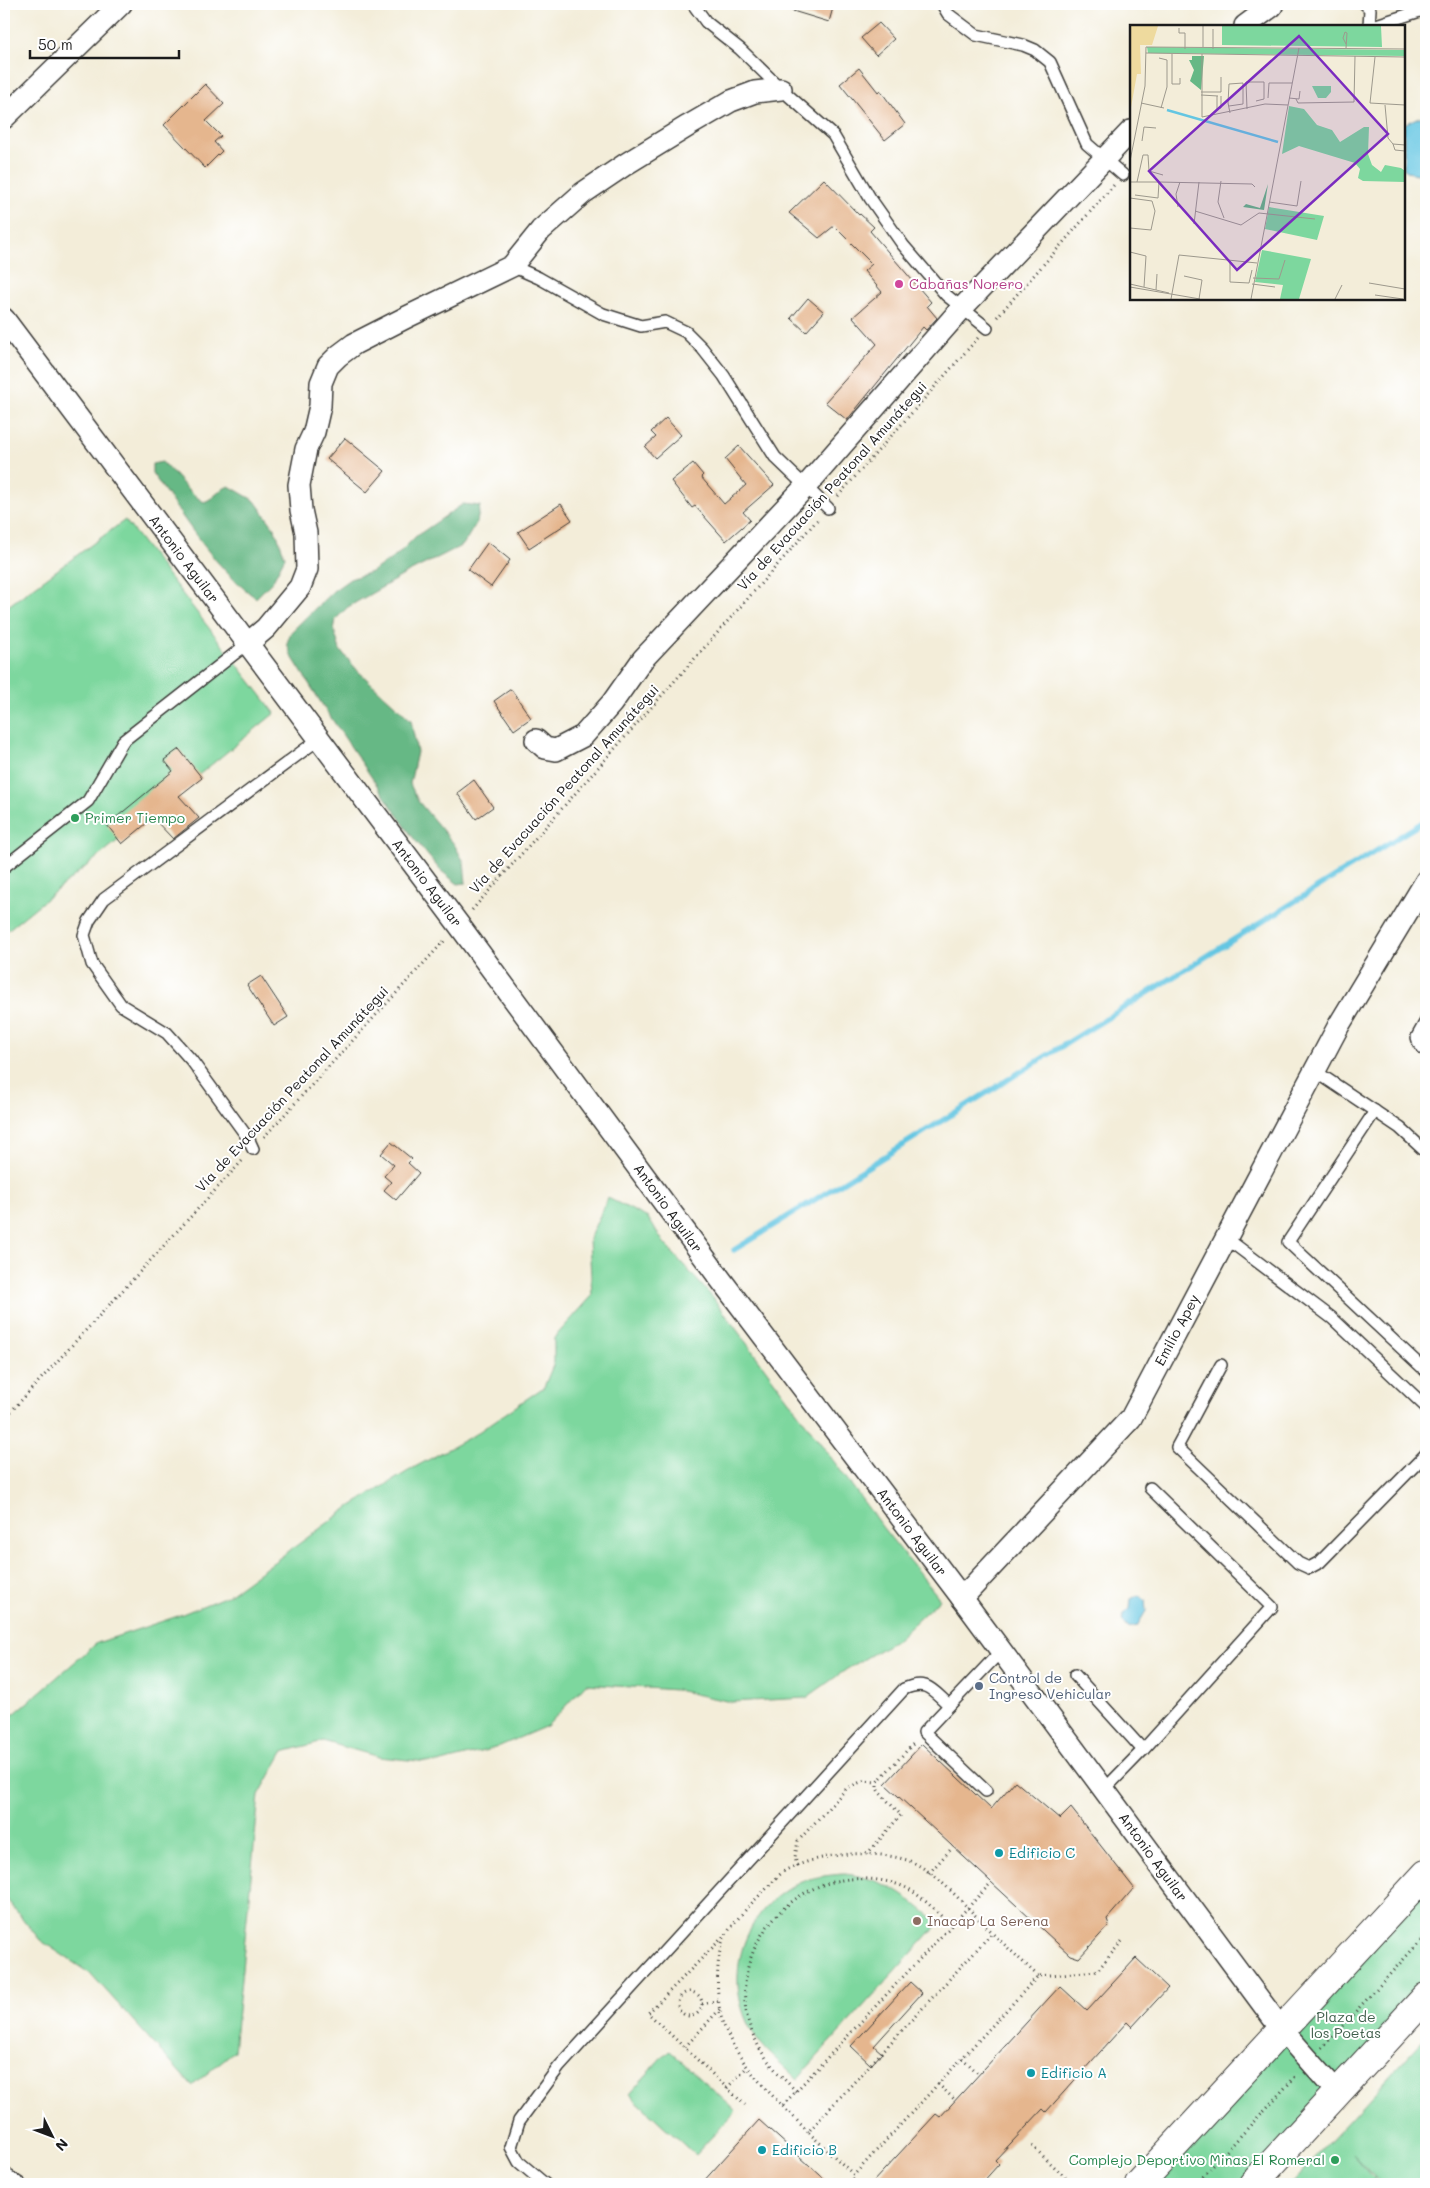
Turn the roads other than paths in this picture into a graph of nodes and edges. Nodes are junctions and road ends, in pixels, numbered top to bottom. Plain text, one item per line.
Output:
1 (693, 4) edge
2 (942, 4) edge
3 (1365, 4) edge
4 (118, 5) edge
5 (1272, 5) edge
6 (1426, 9) edge
7 (1246, 25) edge
8 (1256, 25) edge
9 (1369, 25) edge
10 (1376, 25) edge
11 (781, 90) junction
12 (4, 118) edge
13 (1130, 132) edge
14 (1105, 159) junction
15 (1123, 175) road end
16 (512, 266) junction
17 (962, 308) junction
18 (4, 319) edge
19 (987, 328) road end
20 (806, 486) junction
21 (828, 508) road end
22 (247, 644) junction
23 (319, 739) junction
24 (536, 740) dead end
25 (4, 867) edge
26 (1426, 881) edge
27 (1426, 1021) edge
28 (1426, 1051) edge
29 (1315, 1071) junction
30 (1375, 1111) junction
31 (253, 1149) road end
32 (1426, 1152) edge
33 (1226, 1238) junction
34 (1221, 1365) dead end
35 (1426, 1371) edge
36 (1426, 1407) edge
37 (1426, 1454) edge
38 (1150, 1488) dead end
39 (962, 1598) junction
40 (1001, 1651) junction
41 (1075, 1675) dead end
42 (949, 1705) junction
43 (1144, 1750) junction
44 (1104, 1790) junction
45 (986, 1791) dead end
46 (1426, 1874) edge
47 (1426, 1997) edge
48 (1282, 2030) junction
49 (1338, 2093) junction
50 (4, 2173) edge
51 (20, 2184) edge
52 (546, 2184) edge
53 (1139, 2184) edge
54 (1254, 2184) edge

1 - 11 lane
2 - 14 lane
3 - 9 lane
4 - 12 street
5 - 7 street
5 - 8 street
6 - 10 lane
11 - 16 street
11 - 17 lane
13 - 14 street
14 - 15 lane
14 - 17 street
16 - 20 lane
16 - 22 street
17 - 19 lane
17 - 20 street
18 - 22 street, Antonio Aguilar
20 - 21 lane
20 - 24 street
22 - 23 street, Antonio Aguilar
22 - 25 lane
23 - 31 lane
23 - 39 street, Antonio Aguilar
26 - 29 street, Emilio Apey
27 - 28 lane
29 - 30 lane
29 - 33 street, Emilio Apey
30 - 32 lane
30 - 35 lane
33 - 36 lane
33 - 39 street, Emilio Apey
34 - 37 lane
38 - 43 lane
39 - 40 street, Antonio Aguilar
40 - 42 lane
40 - 44 street, Antonio Aguilar
41 - 43 lane
42 - 45 lane
42 - 52 lane
43 - 44 lane
44 - 48 street, Antonio Aguilar
46 - 48 main road
47 - 49 main road
48 - 49 street, Antonio Aguilar
48 - 53 main road
49 - 54 main road
50 - 51 lane

